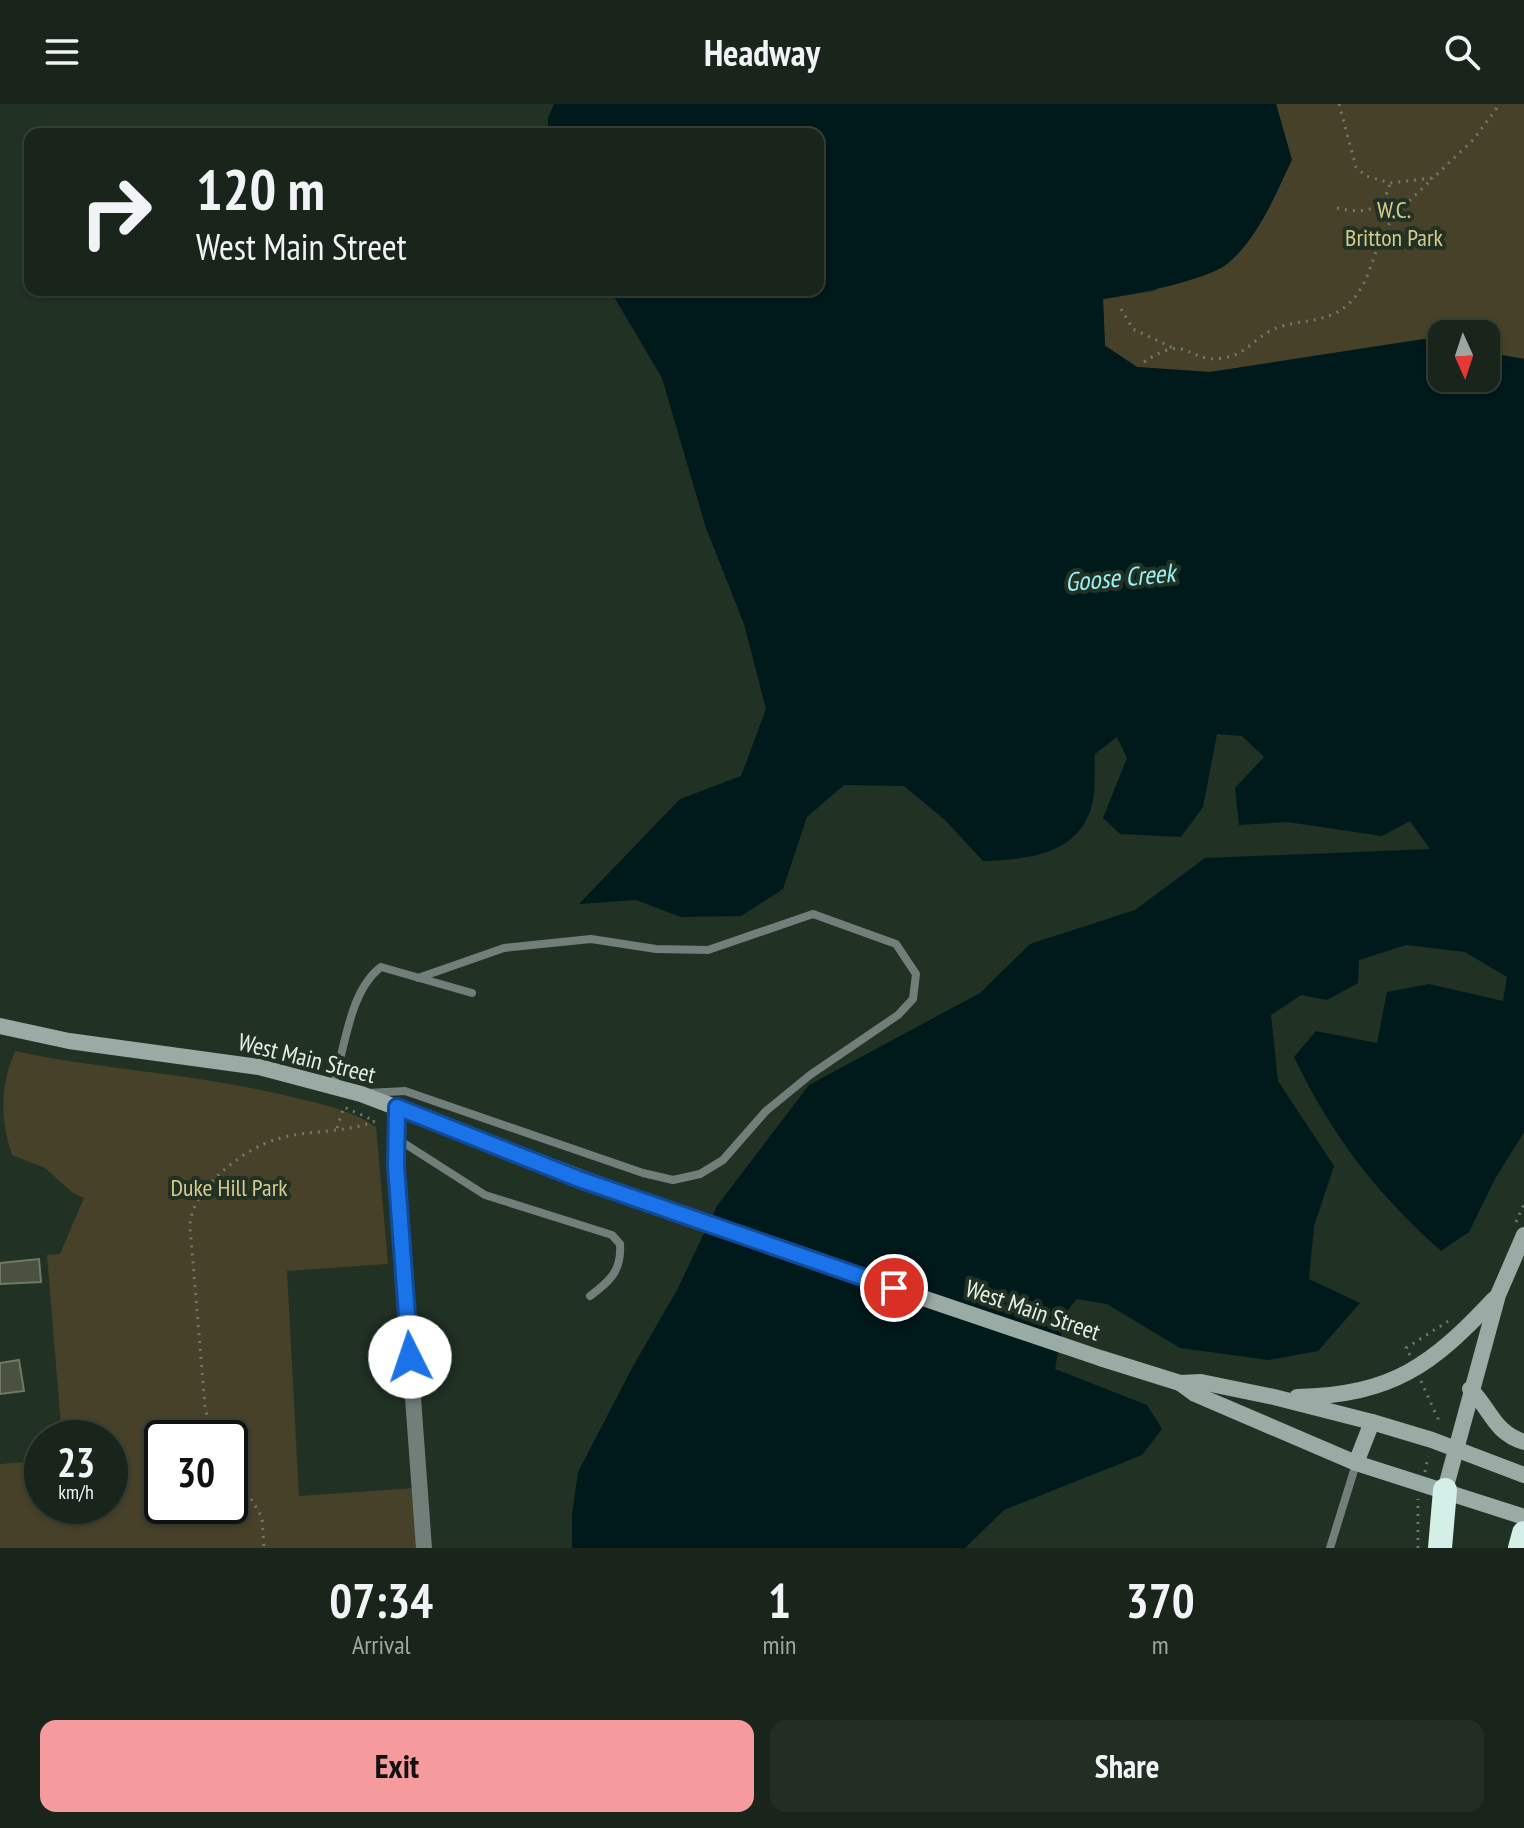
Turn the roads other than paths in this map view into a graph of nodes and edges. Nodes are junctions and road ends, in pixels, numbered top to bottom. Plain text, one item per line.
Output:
1 (418, 978) junction
2 (472, 993) dead end
3 (0, 1026) edge
4 (333, 1086) junction
5 (361, 1094) junction
6 (397, 1107) junction
7 (395, 1138) junction
8 (1519, 1230) edge
9 (1498, 1295) junction
10 (590, 1296) dead end
11 (1180, 1383) junction
12 (1470, 1389) junction
13 (1274, 1397) junction
14 (1372, 1422) junction
15 (1524, 1442) edge
16 (1455, 1450) junction
17 (1356, 1463) junction
18 (1524, 1475) edge
19 (1434, 1486) junction
20 (1524, 1517) edge
21 (1524, 1533) edge
22 (424, 1548) edge
23 (1330, 1548) edge
24 (1440, 1548) edge
25 (1520, 1548) edge

1 - 2 lane
1 - 4 lane
1 - 5 lane
3 - 4 main road, West Main Street
4 - 5 main road, West Main Street
5 - 6 main road, West Main Street
6 - 7 street
6 - 11 main road, West Main Street
7 - 10 lane
7 - 22 street
8 - 9 main road
9 - 12 main road
9 - 13 main road
11 - 13 main road, West Main Street
11 - 17 main road, West Main Street
12 - 15 main road
12 - 16 main road
13 - 14 main road, West Main Street
14 - 16 main road, West Main Street
14 - 17 main road
16 - 18 main road, West Main Street
16 - 19 main road
17 - 19 main road, West Main Street
17 - 23 lane
19 - 20 main road, West Main Street
19 - 24 highway
21 - 25 highway

